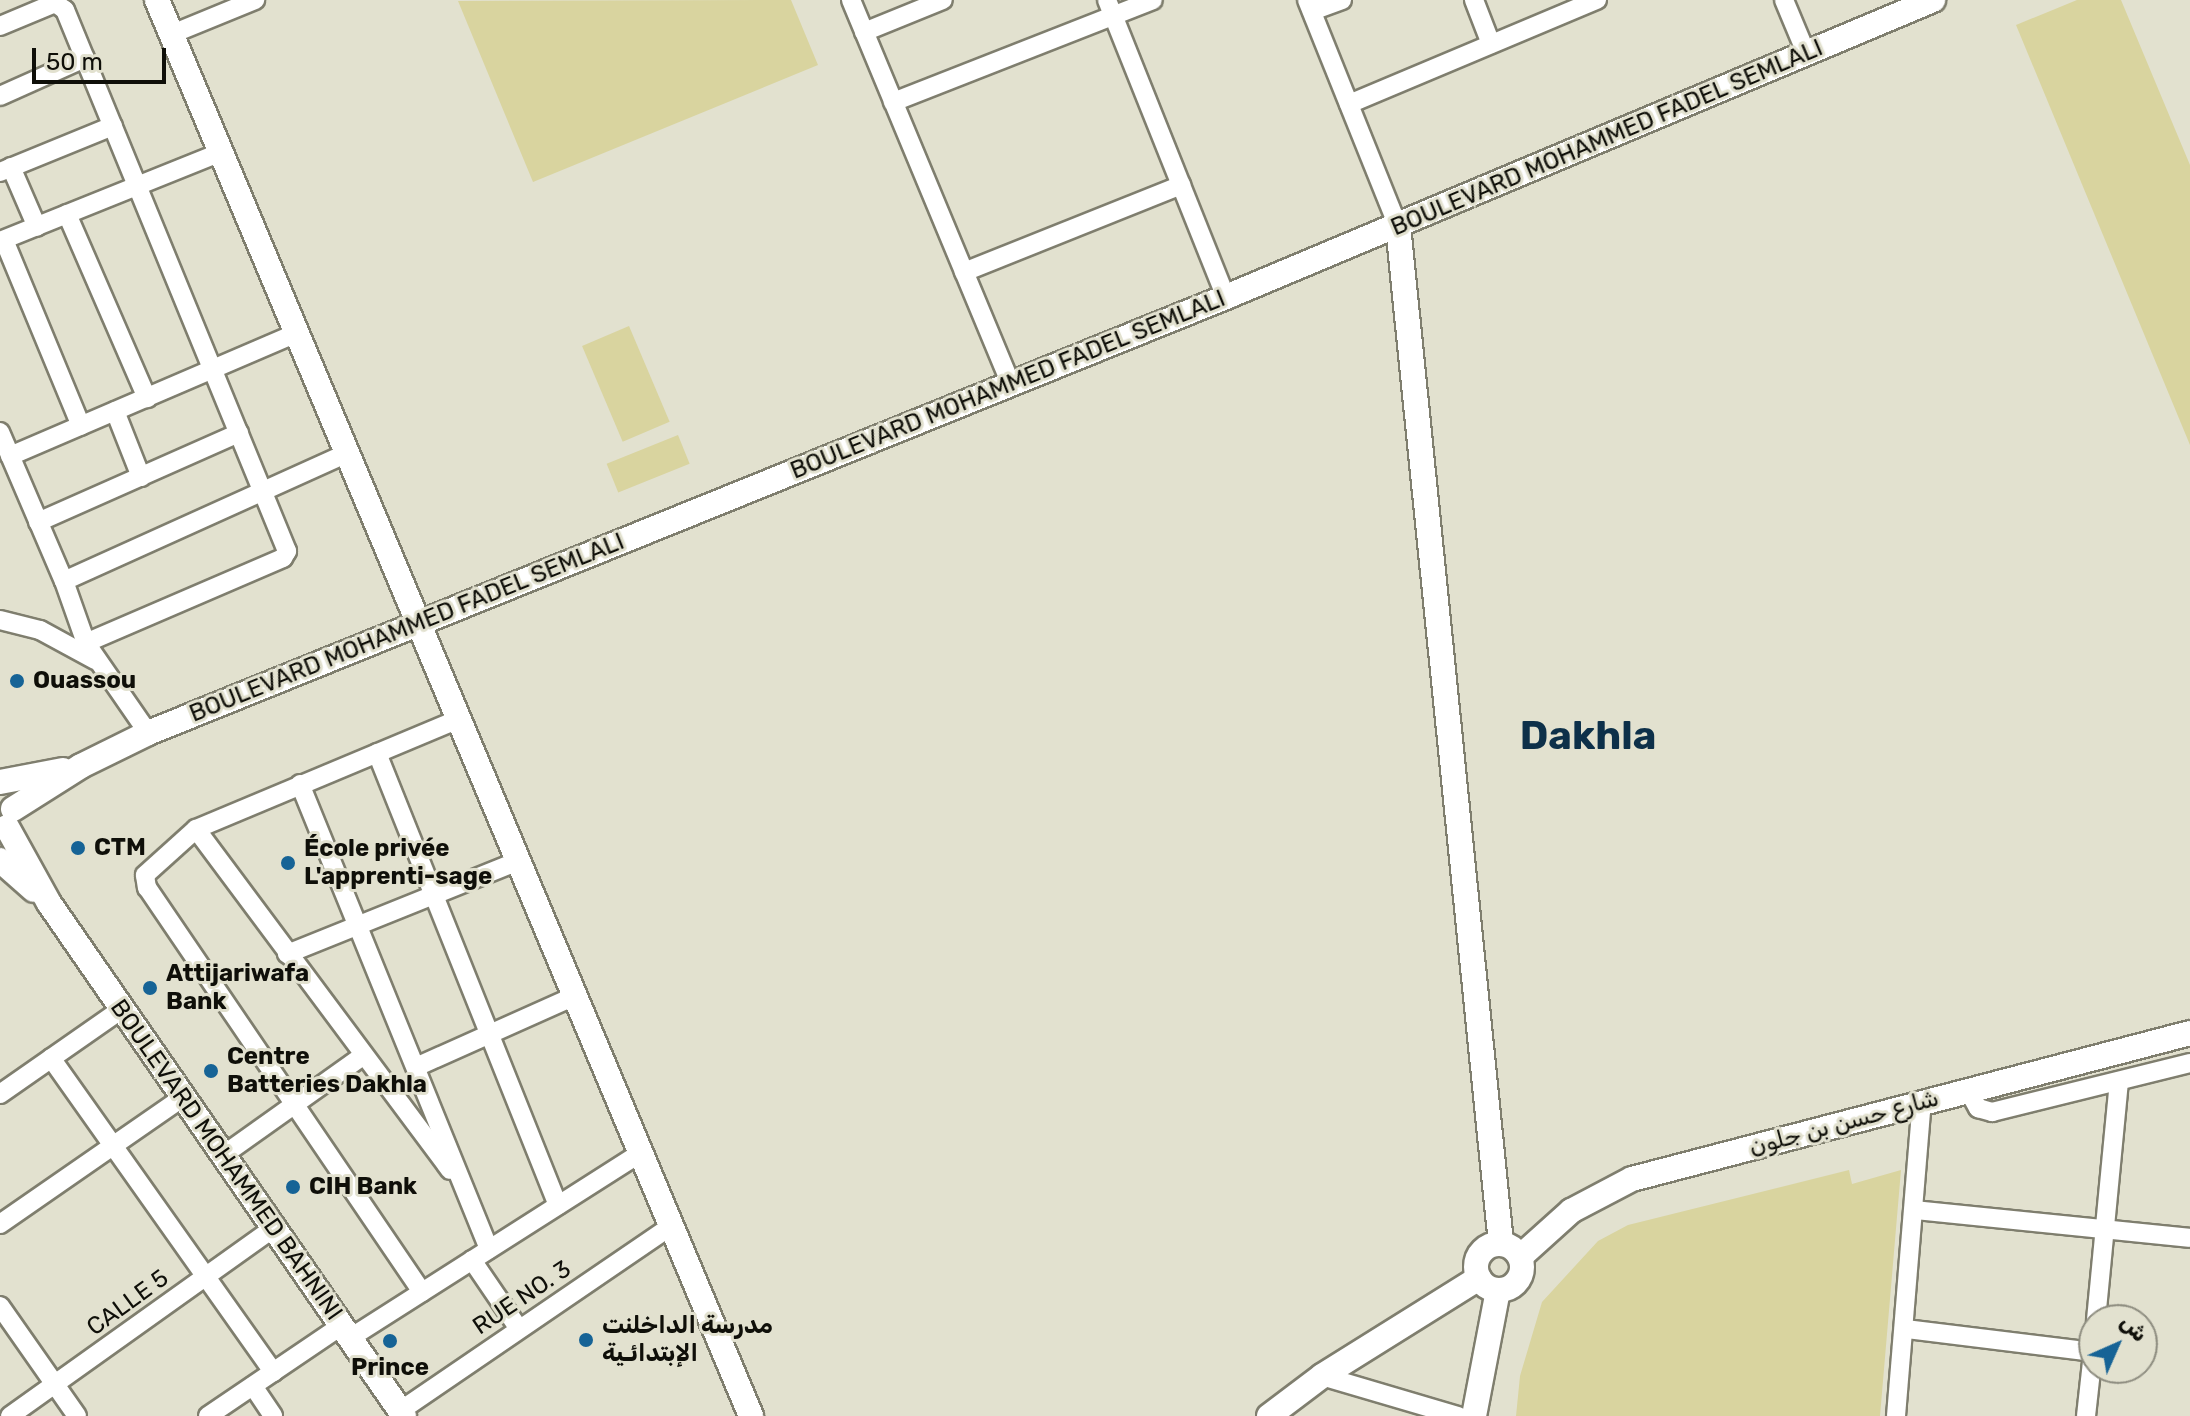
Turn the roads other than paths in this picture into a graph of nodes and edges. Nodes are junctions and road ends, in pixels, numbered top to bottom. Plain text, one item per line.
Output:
1 (157, 0) edge
2 (255, 0) edge
3 (851, 0) edge
4 (943, 0) edge
5 (1153, 0) edge
6 (1342, 0) edge
7 (1474, 0) edge
8 (1597, 0) edge
9 (1784, 0) edge
10 (1933, 0) edge
11 (1575, 4) edge
12 (1309, 6) edge
13 (1110, 8) edge
14 (0, 26) edge
15 (864, 32) junction
16 (172, 34) junction
17 (1491, 44) junction
18 (1807, 55) junction
19 (85, 58) junction
20 (0, 96) edge
21 (893, 102) junction
22 (1349, 104) junction
23 (113, 126) junction
24 (221, 152) junction
25 (6, 170) edge
26 (1181, 185) junction
27 (138, 186) junction
28 (67, 214) junction
29 (1398, 226) junction
30 (37, 227) junction
31 (2, 240) edge
32 (964, 272) junction
33 (1226, 297) junction
34 (297, 333) junction
35 (213, 369) junction
36 (1011, 385) junction
37 (147, 398) junction
38 (115, 411) junction
39 (81, 426) junction
40 (0, 432) edge
41 (239, 433) junction
42 (347, 453) junction
43 (10, 456) junction
44 (141, 477) junction
45 (263, 490) junction
46 (38, 522) junction
47 (64, 581) junction
48 (0, 620) edge
49 (418, 623) junction
50 (86, 643) junction
51 (95, 660) junction
52 (459, 719) junction
53 (148, 733) junction
54 (377, 753) junction
55 (81, 766) junction
56 (0, 783) edge
57 (300, 784) junction
58 (6, 823) edge
59 (196, 829) junction
60 (0, 860) edge
61 (518, 861) junction
62 (433, 897) junction
63 (49, 903) junction
64 (359, 925) junction
65 (287, 954) junction
66 (575, 996) junction
67 (122, 1009) junction
68 (2190, 1033) edge
69 (489, 1034) junction
70 (364, 1055) junction
71 (51, 1058) junction
72 (2190, 1063) edge
73 (416, 1067) junction
74 (2119, 1082) junction
75 (1968, 1090) junction
76 (0, 1094) edge
77 (182, 1098) junction
78 (1922, 1102) junction
79 (294, 1105) junction
80 (113, 1146) junction
81 (640, 1153) junction
82 (222, 1156) junction
83 (465, 1190) junction
84 (558, 1205) junction
85 (1915, 1210) junction
86 (0, 1224) edge
87 (671, 1226) junction
88 (274, 1228) junction
89 (2106, 1229) junction
90 (2190, 1238) edge
91 (489, 1249) junction
92 (1510, 1251) junction
93 (472, 1260) junction
94 (205, 1277) junction
95 (1488, 1284) junction
96 (422, 1292) junction
97 (2098, 1304) edge
98 (0, 1306) edge
99 (519, 1329) junction
100 (1906, 1329) junction
101 (346, 1332) junction
102 (2078, 1350) edge
103 (273, 1372) junction
104 (1322, 1376) junction
105 (2090, 1384) edge
106 (55, 1385) junction
107 (253, 1386) junction
108 (1276, 1413) edge
109 (402, 1414) edge
110 (10, 1416) edge
111 (77, 1416) edge
112 (208, 1416) edge
113 (273, 1416) edge
114 (751, 1416) edge
115 (1458, 1416) edge
116 (1474, 1416) edge
117 (1896, 1416) edge
118 (2086, 1416) edge

1 - 16 street
2 - 16 street
3 - 15 street
4 - 15 street
5 - 13 street
6 - 12 street
7 - 17 street
8 - 11 street
9 - 18 street
10 - 18 street, BOULEVARD MOHAMMED FADEL SEMLALI
11 - 17 street
12 - 22 street
13 - 21 street
13 - 26 street
14 - 19 street
15 - 21 street
16 - 24 street
17 - 22 street
18 - 29 street, BOULEVARD MOHAMMED FADEL SEMLALI
19 - 20 street
19 - 23 street
21 - 32 street
22 - 29 street
23 - 25 street
23 - 27 street
24 - 27 street
24 - 34 street
25 - 30 street
26 - 32 street
26 - 33 street
27 - 28 street
27 - 35 street
28 - 30 street
28 - 37 street
29 - 33 street, BOULEVARD MOHAMMED FADEL SEMLALI
29 - 92 street
30 - 31 street
31 - 39 street
32 - 36 street
33 - 36 street, BOULEVARD MOHAMMED FADEL SEMLALI
34 - 35 street
34 - 42 street
35 - 37 street
35 - 41 street
36 - 49 street, BOULEVARD MOHAMMED FADEL SEMLALI
37 - 38 street
38 - 39 street
38 - 44 street
39 - 43 street
40 - 43 street
41 - 44 street
41 - 45 street
42 - 45 street
42 - 49 street
43 - 46 street
44 - 46 street
45 - 47 street
45 - 50 street
46 - 47 street
47 - 50 street
48 - 51 street
49 - 52 street
49 - 53 street, BOULEVARD MOHAMMED FADEL SEMLALI
50 - 51 street
51 - 53 street
52 - 54 street
52 - 61 street
53 - 55 street, BOULEVARD MOHAMMED FADEL SEMLALI
54 - 57 street
54 - 62 street
55 - 56 street, BOULEVARD MOHAMMED FADEL SEMLALI
55 - 58 street, BOULEVARD MOHAMMED FADEL SEMLALI
56 - 58 street, BOULEVARD MOHAMMED BAHNINI
57 - 59 street
57 - 64 street
58 - 63 street, BOULEVARD MOHAMMED BAHNINI
59 - 65 street
59 - 79 street
60 - 63 street, BOULEVARD MOHAMMED BAHNINI
61 - 62 street
61 - 66 street
62 - 64 street
62 - 69 street
63 - 67 street, BOULEVARD MOHAMMED BAHNINI
64 - 65 street
64 - 73 street
65 - 70 street
66 - 69 street
66 - 81 street
67 - 71 street
67 - 77 street, BOULEVARD MOHAMMED BAHNINI
68 - 75 street, شارع حسن بن جلون
69 - 73 street
69 - 84 street
70 - 79 street
70 - 83 street
71 - 76 street
71 - 80 street
72 - 74 street
73 - 83 street
74 - 75 street
74 - 89 street
75 - 78 street, شارع حسن بن جلون
77 - 80 street
77 - 82 street, BOULEVARD MOHAMMED BAHNINI
78 - 85 street
78 - 92 street, شارع حسن بن جلون
79 - 82 street
79 - 96 street
80 - 86 street
80 - 94 street
81 - 84 street
81 - 87 street
82 - 88 street, BOULEVARD MOHAMMED BAHNINI
83 - 91 street
84 - 91 street
85 - 89 street
85 - 100 street
87 - 99 street, RUE NO. 3
87 - 114 street
88 - 94 street, CALLE 5
88 - 101 street, BOULEVARD MOHAMMED BAHNINI
89 - 90 street
89 - 97 street
91 - 93 street
92 - 95 street
92 - 95 street
93 - 96 street
93 - 99 street
94 - 103 street
94 - 106 street, CALLE 5
95 - 104 street
95 - 116 street
96 - 101 street
98 - 106 street
99 - 109 street, RUE NO. 3
100 - 102 street
100 - 117 street
101 - 103 street
101 - 109 street, BOULEVARD MOHAMMED BAHNINI
103 - 107 street
104 - 108 street
104 - 115 street
105 - 118 street
106 - 110 street, CALLE 5
106 - 111 street
107 - 112 street
107 - 113 street

